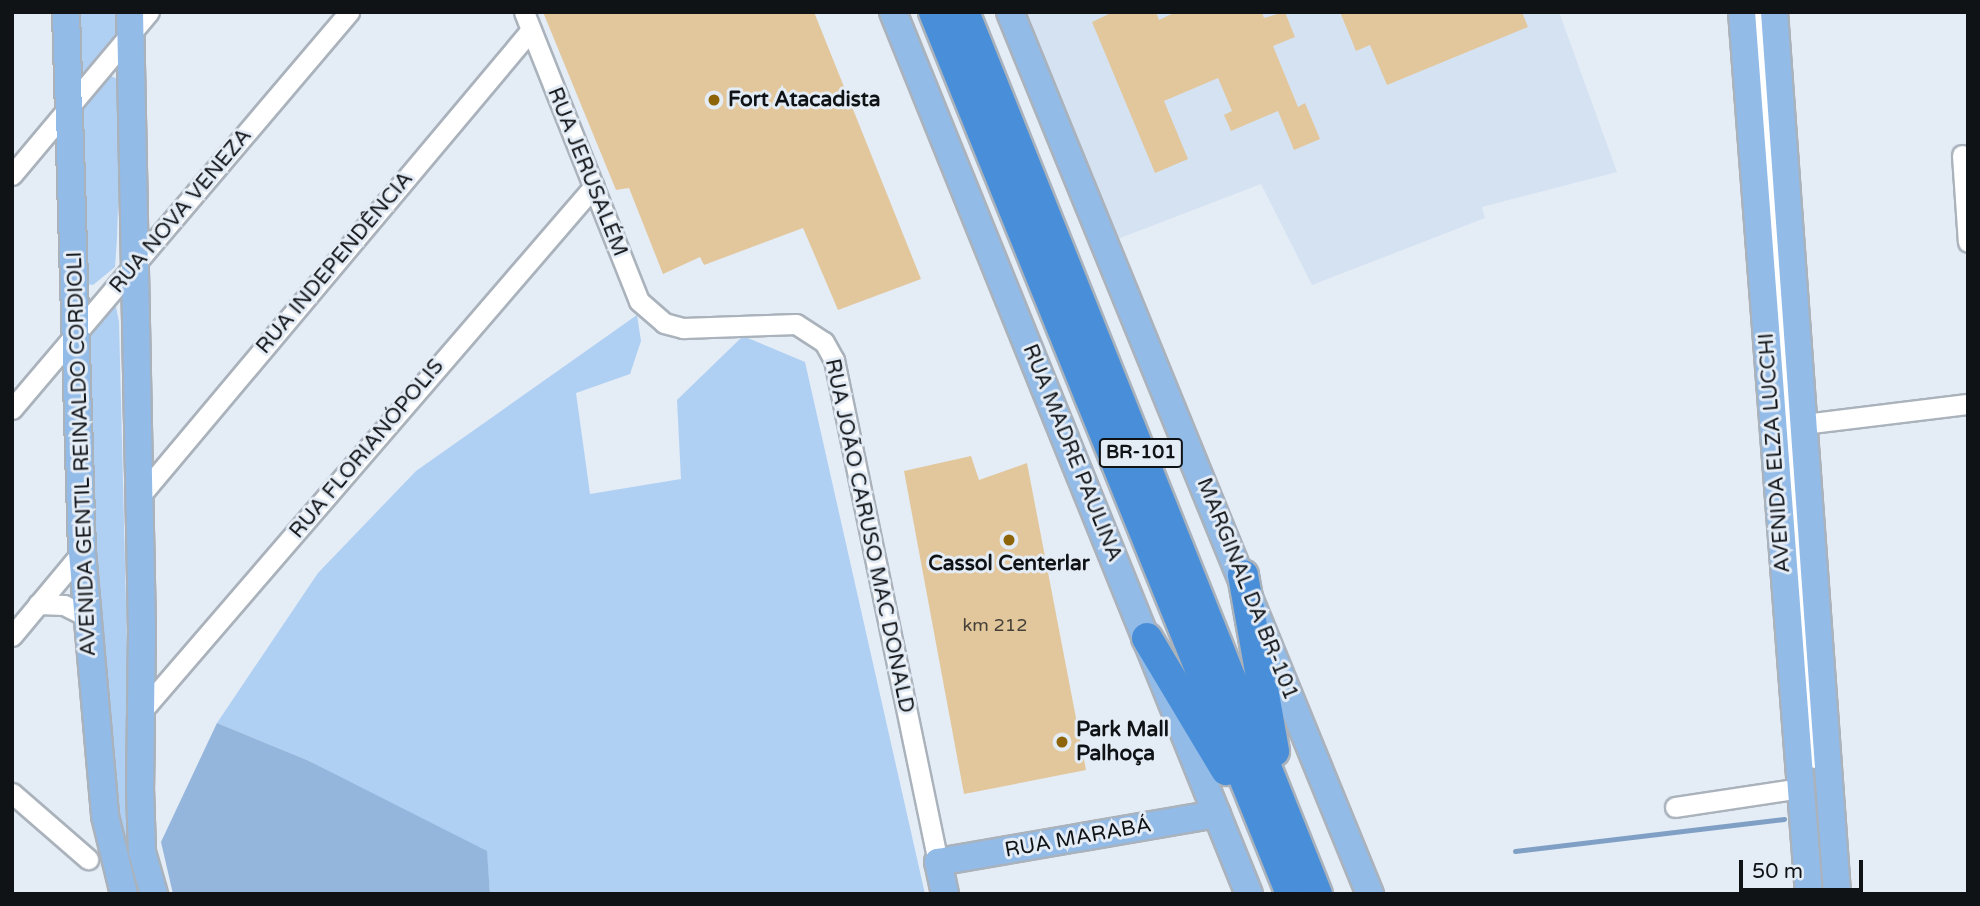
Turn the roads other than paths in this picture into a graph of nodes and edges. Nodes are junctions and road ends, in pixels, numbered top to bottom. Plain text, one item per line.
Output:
1 (66, 12) edge
2 (149, 12) edge
3 (349, 12) edge
4 (893, 12) edge
5 (934, 12) edge
6 (964, 12) edge
7 (1010, 12) edge
8 (1742, 12) edge
9 (1757, 12) edge
10 (1774, 12) edge
11 (527, 21) edge
12 (130, 24) edge
13 (1760, 46) junction
14 (69, 108) junction
15 (1962, 155) dead end
16 (12, 175) edge
17 (594, 186) junction
18 (1968, 242) edge
19 (135, 265) junction
20 (664, 323) joint
21 (76, 334) junction
22 (1968, 404) edge
23 (12, 409) edge
24 (1804, 424) junction
25 (140, 496) junction
26 (82, 552) junction
27 (1243, 575) junction
28 (38, 604) junction
29 (86, 617) junction
30 (12, 636) edge
31 (1147, 638) junction
32 (141, 712) junction
33 (1801, 788) junction
34 (12, 793) edge
35 (1675, 807) dead end
36 (1285, 813) junction
37 (1217, 814) junction
38 (1274, 850) junction
39 (88, 859) dead end
40 (938, 862) junction
41 (124, 894) edge
42 (154, 894) edge
43 (945, 894) edge
44 (1249, 894) edge
45 (1291, 894) edge
46 (1317, 894) edge
47 (1370, 894) edge
48 (1809, 894) edge
49 (1825, 894) edge
50 (1837, 894) edge

1 - 14 main road, AVENIDA GENTIL REINALDO CORDIOLI
2 - 12 street
3 - 19 street, RUA NOVA VENEZA
4 - 31 main road, RUA MADRE PAULINA
5 - 38 highway, BR-101
6 - 36 highway, BR-101
7 - 27 main road, MARGINAL DA BR-101
8 - 13 main road, AVENIDA ELZA LUCCHI
9 - 13 street
10 - 13 main road, AVENIDA ELZA LUCCHI
11 - 17 street, RUA JERUSALÉM
11 - 25 street, RUA INDEPENDÊNCIA
12 - 14 street
12 - 19 main road
13 - 24 main road, AVENIDA ELZA LUCCHI
13 - 33 main road, AVENIDA ELZA LUCCHI
13 - 49 street
14 - 16 street
14 - 21 main road, AVENIDA GENTIL REINALDO CORDIOLI
15 - 18 street
17 - 20 street, RUA JERUSALÉM
17 - 32 street, RUA FLORIANÓPOLIS
19 - 21 street, RUA NOVA VENEZA
19 - 25 main road
20 - 40 street, RUA JOÃO CARUSO MAC DONALD
21 - 23 street, RUA NOVA VENEZA
21 - 26 main road, AVENIDA GENTIL REINALDO CORDIOLI
22 - 24 street
24 - 50 main road, AVENIDA ELZA LUCCHI
25 - 32 main road
26 - 28 street
26 - 29 main road, AVENIDA GENTIL REINALDO CORDIOLI
27 - 36 highway
27 - 47 main road, MARGINAL DA BR-101
28 - 29 street
28 - 30 street
29 - 41 main road, AVENIDA GENTIL REINALDO CORDIOLI
31 - 37 main road, RUA MADRE PAULINA
31 - 38 highway
32 - 42 main road
33 - 35 street
33 - 48 main road, AVENIDA ELZA LUCCHI
34 - 39 street
36 - 46 highway, BR-101
37 - 40 main road, RUA MARABÁ
37 - 44 main road, RUA MADRE PAULINA
38 - 45 highway, BR-101
40 - 43 main road, RUA JOÃO CARUSO MAC DONALD

